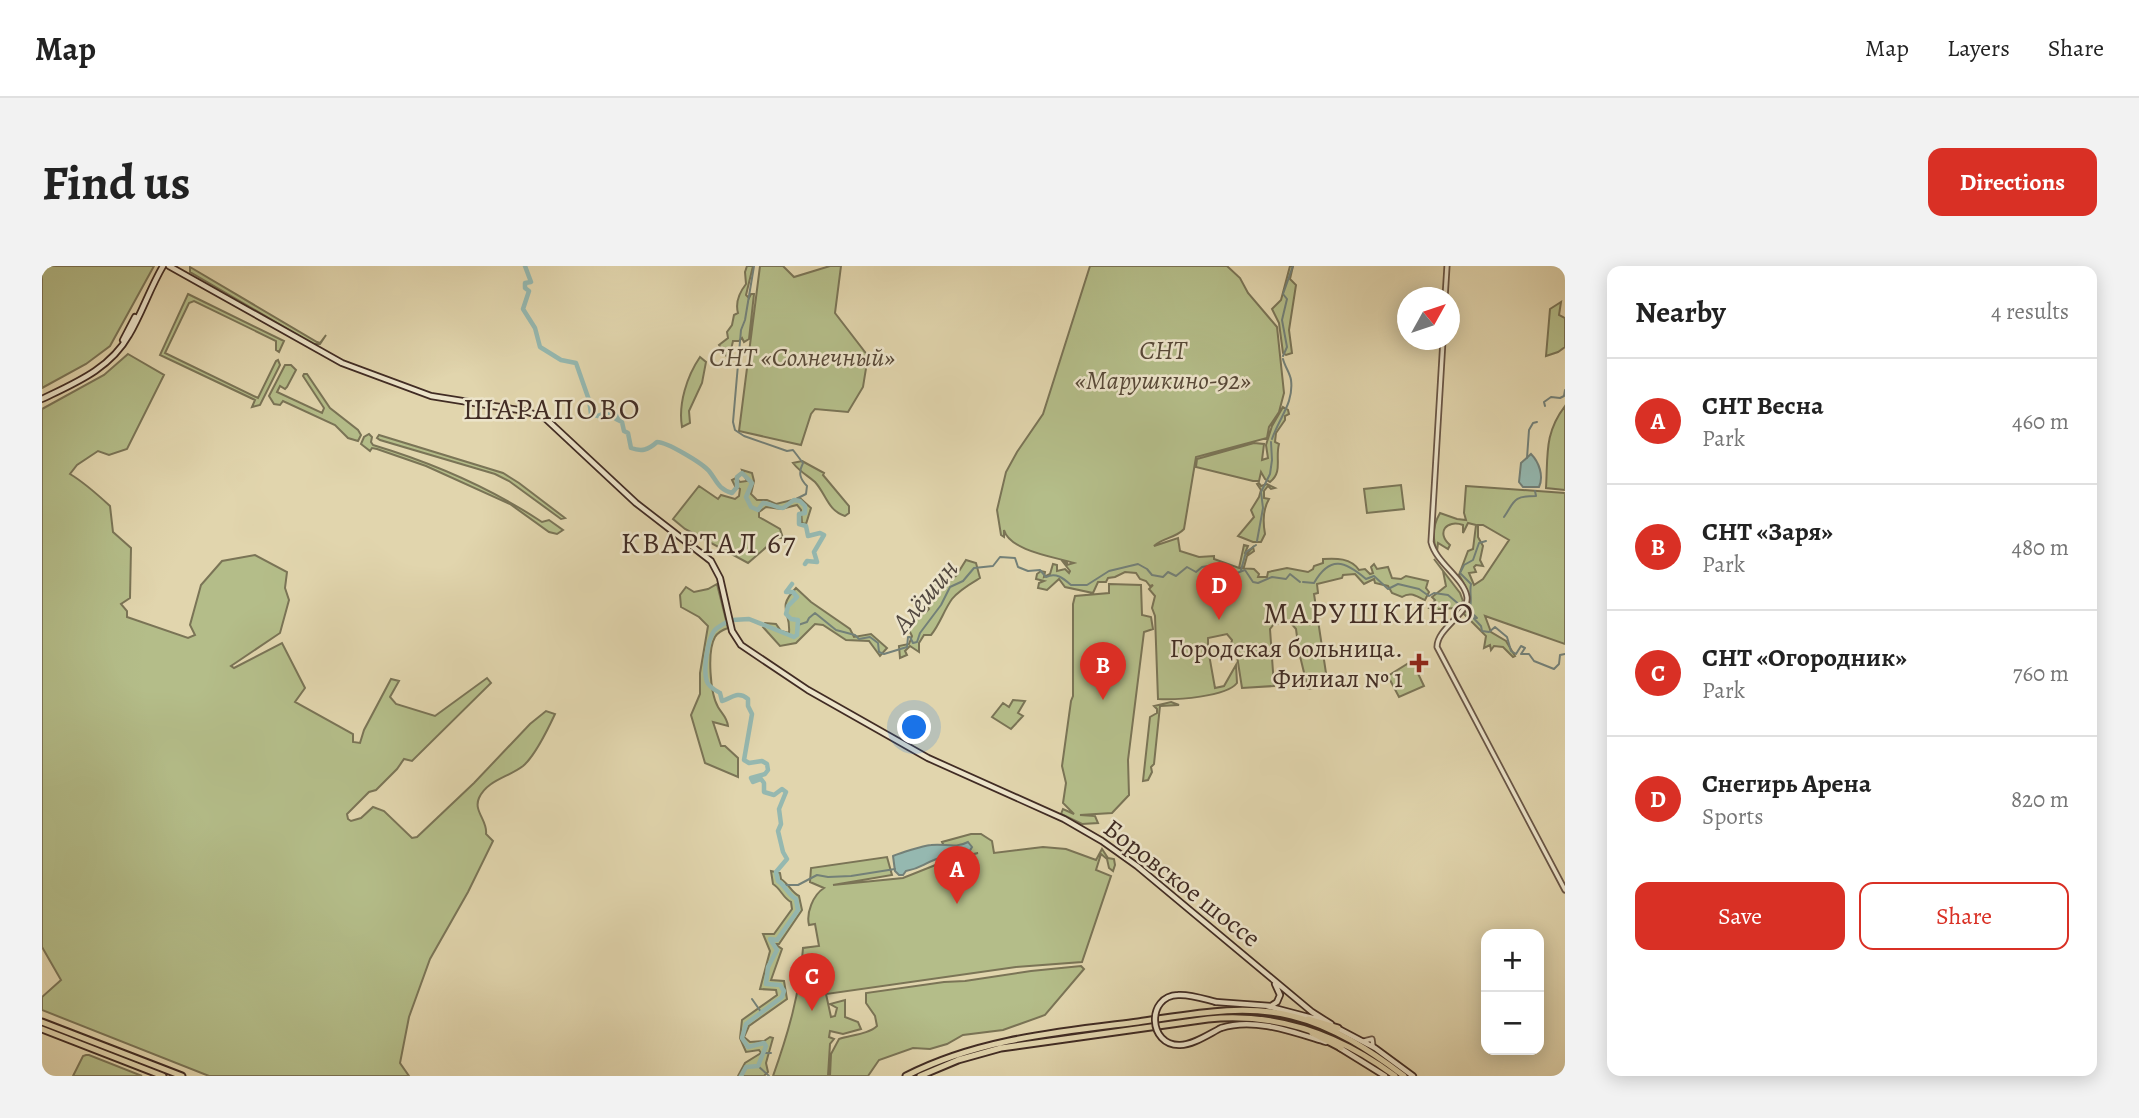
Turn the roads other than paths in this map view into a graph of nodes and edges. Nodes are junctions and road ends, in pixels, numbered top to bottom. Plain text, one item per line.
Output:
1 (161, 266) edge
2 (169, 266) edge
3 (1447, 266) edge
4 (1446, 287) edge
5 (1442, 350) edge
6 (42, 398) edge
7 (1565, 890) edge
8 (1264, 973) junction
9 (1267, 1006) junction
10 (1294, 1016) junction
11 (42, 1022) edge
12 (1286, 1023) junction
13 (1338, 1028) junction
14 (42, 1029) edge
15 (1341, 1048) junction
16 (163, 1076) edge
17 (182, 1076) edge
18 (906, 1076) edge
19 (919, 1076) edge
20 (1385, 1076) edge
21 (1395, 1076) edge
22 (1404, 1076) edge
23 (1413, 1076) edge

1 - 6 main road
2 - 8 main road, Боровское шоссе
3 - 4 street
5 - 7 street
8 - 9 main road
8 - 13 main road, Боровское шоссе
9 - 13 main road
9 - 15 main road, bridge
10 - 13 main road
10 - 18 main road
10 - 22 main road
11 - 17 main road
12 - 15 main road
12 - 19 main road
12 - 21 main road
13 - 23 main road
14 - 16 main road
15 - 20 main road

